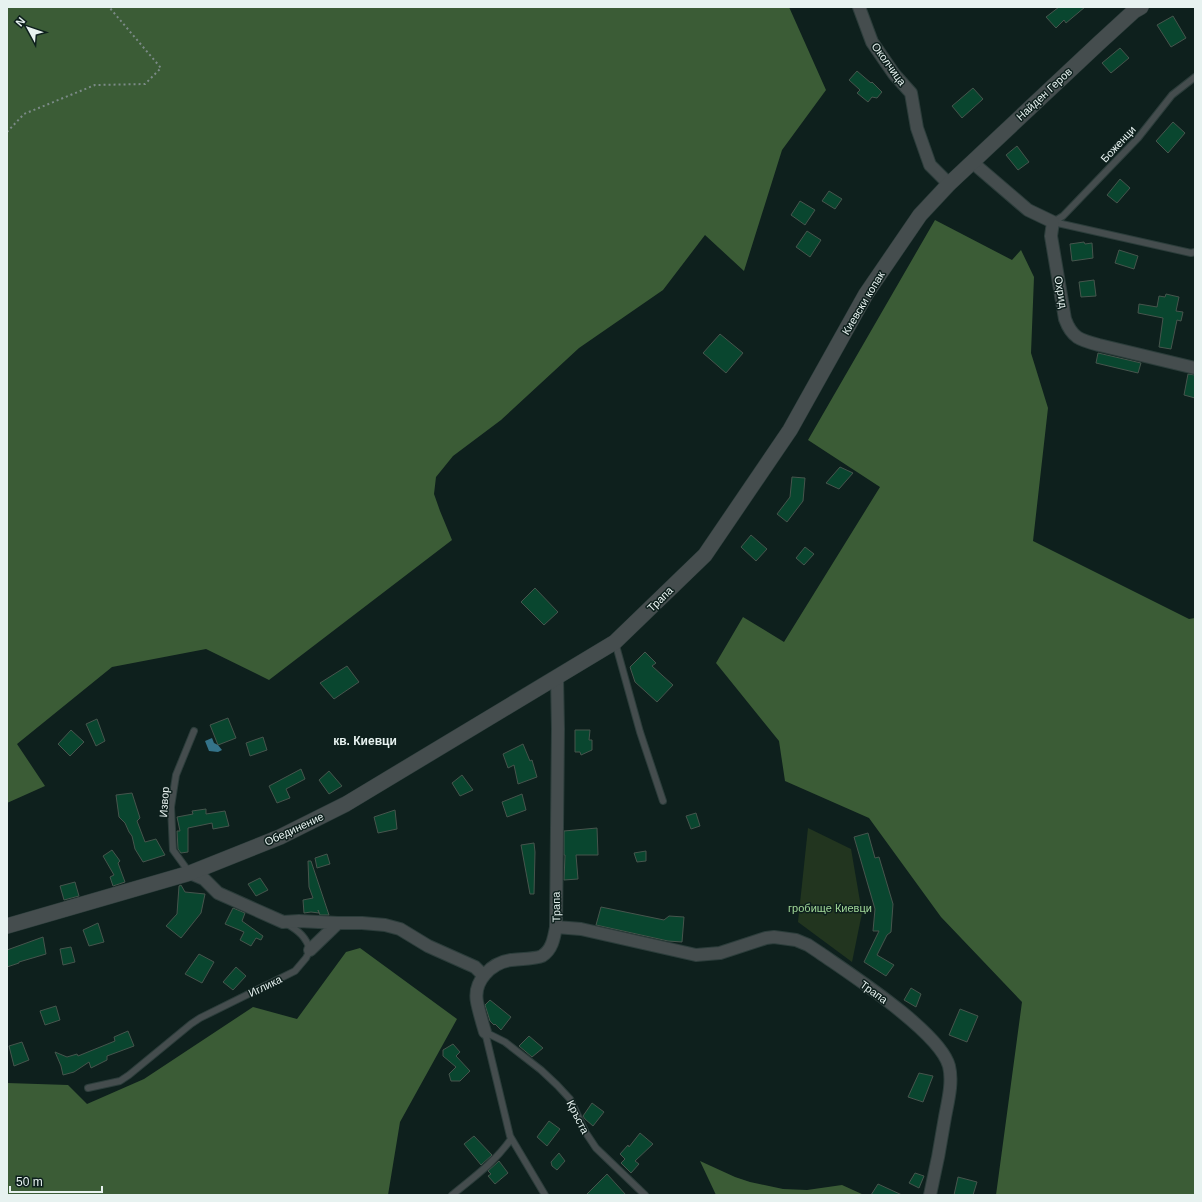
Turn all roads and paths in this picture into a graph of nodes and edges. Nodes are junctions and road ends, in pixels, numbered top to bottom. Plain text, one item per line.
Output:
1 (108, 7) edge
2 (859, 7) edge
3 (1141, 7) edge
4 (1195, 77) edge
5 (7, 132) edge
6 (972, 162) junction
7 (949, 184) junction
8 (1053, 222) junction
9 (1195, 252) edge
10 (1195, 368) edge
11 (790, 430) joint
12 (615, 642) junction
13 (557, 678) junction
14 (194, 731) dead end
15 (663, 801) dead end
16 (190, 873) junction
17 (283, 922) junction
18 (338, 923) junction
19 (7, 926) edge
20 (556, 927) junction
21 (310, 950) junction
22 (483, 975) junction
23 (485, 1032) junction
24 (88, 1088) dead end
25 (511, 1139) junction
26 (452, 1195) edge
27 (545, 1195) edge
28 (645, 1195) edge
29 (930, 1195) edge

1 - 5 path
2 - 7 street, Околчица
3 - 6 street, Найден Геров
4 - 8 lane, Боженци
6 - 7 street, Найден Геров
6 - 8 street
7 - 11 street, Киевски копак
8 - 9 lane
8 - 10 street, Охрид
11 - 12 street, Трапа
12 - 13 street, Трапа
12 - 15 lane
13 - 16 street, Обединение
13 - 20 street, Трапа
14 - 16 lane, Извор
16 - 17 street
16 - 19 street, Обединение
17 - 18 street
17 - 21 lane
18 - 21 street
18 - 22 street
20 - 22 street
20 - 29 street, Трапа
21 - 24 lane, Иглика
22 - 23 street
23 - 25 lane
23 - 28 lane, Кръста
25 - 26 lane
25 - 27 lane

